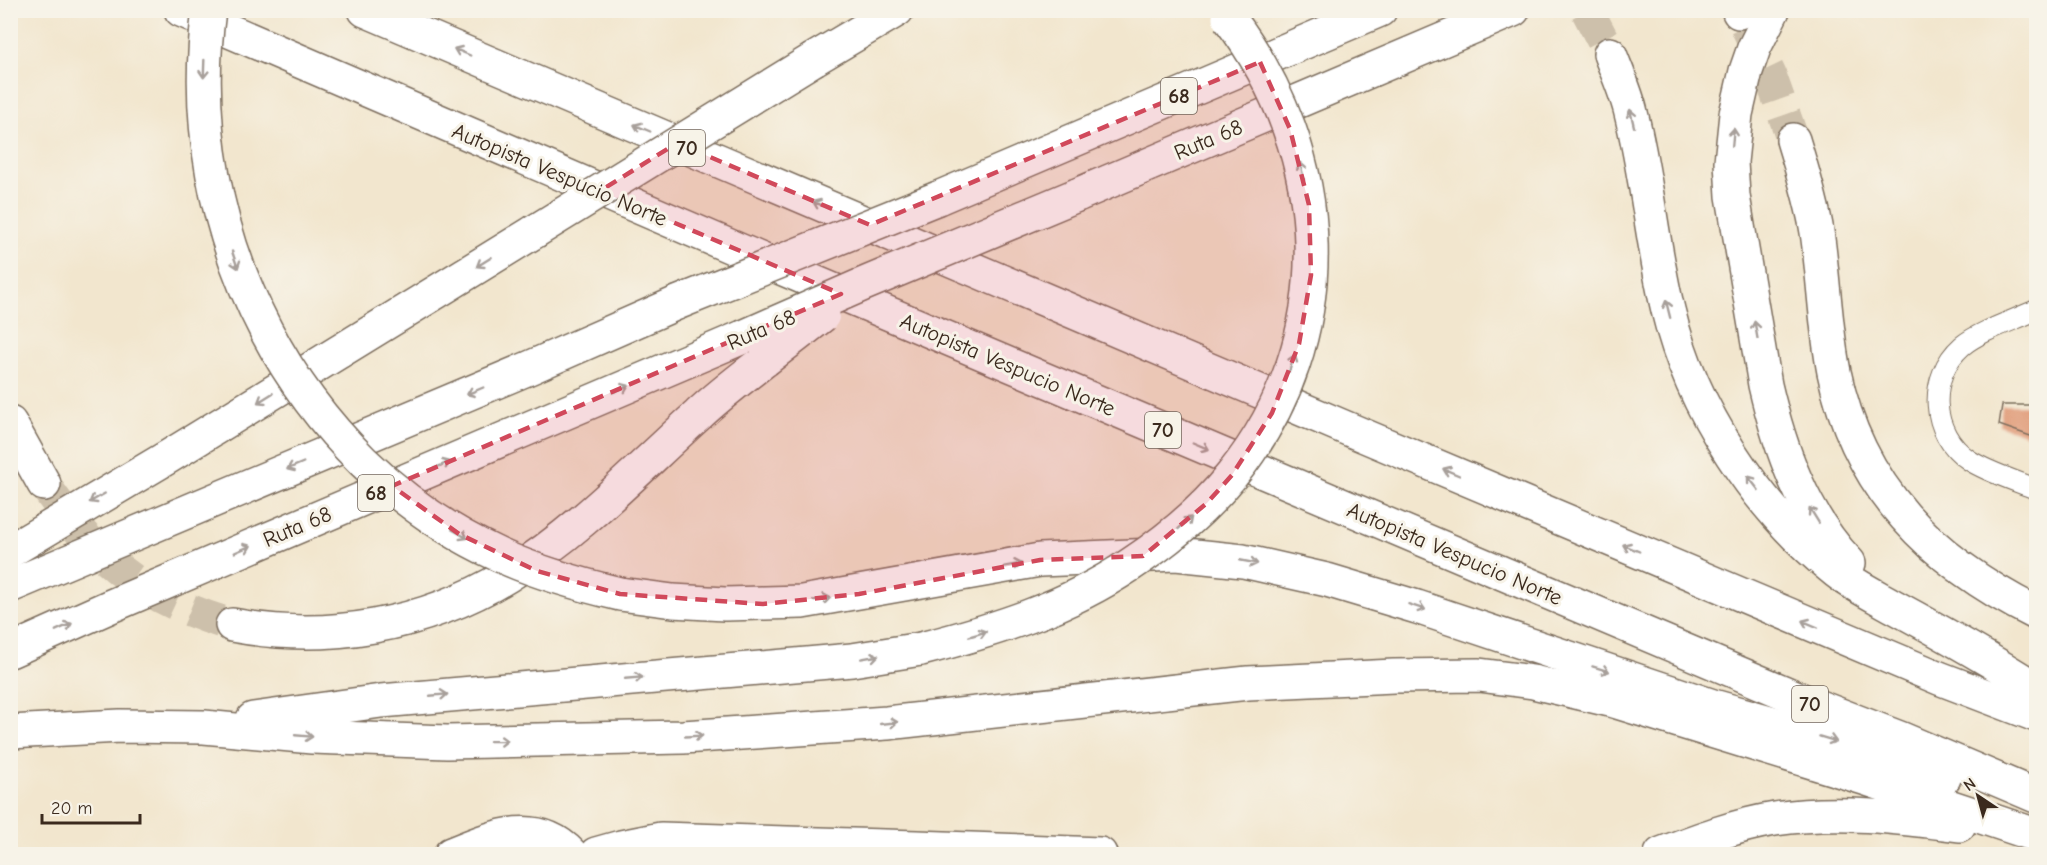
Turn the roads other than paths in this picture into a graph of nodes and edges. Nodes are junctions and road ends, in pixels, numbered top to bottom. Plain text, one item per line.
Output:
1 (181, 10) edge
2 (209, 10) edge
3 (365, 10) edge
4 (897, 10) edge
5 (1380, 10) edge
6 (1513, 10) edge
7 (1773, 10) edge
8 (1226, 14) edge
9 (1610, 54) tunnel mouth
10 (1793, 140) tunnel mouth
11 (2037, 310) edge
12 (754, 348) junction
13 (10, 423) edge
14 (44, 484) tunnel mouth
15 (2037, 489) edge
16 (10, 551) edge
17 (10, 586) edge
18 (1894, 606) junction
19 (2037, 613) edge
20 (232, 625) tunnel mouth
21 (10, 651) edge
22 (2037, 689) edge
23 (2037, 715) edge
24 (204, 727) junction
25 (10, 732) edge
26 (2037, 796) edge
27 (2037, 810) edge
28 (2037, 836) edge
29 (917, 851) edge
30 (451, 855) edge
31 (571, 855) edge
32 (596, 855) edge
33 (1100, 855) edge
34 (1661, 855) edge

1 -> 26 main road, Autopista Vespucio Norte / 70
2 -> 27 main road, bridge
23 -> 3 main road, 70
4 -> 16 main road, bridge
5 -> 17 main road, 68, bridge
6 - 12 main road, Ruta 68 / 68, bridge
18 -> 7 main road
24 -> 8 main road, bridge
18 -> 9 main road
10 - 19 main road
11 - 15 lane
12 - 20 main road
21 -> 12 main road, Ruta 68 / 68
13 - 14 main road
18 - 22 main road
24 - 25 main road
24 -> 28 main road
28 - 34 main road
29 - 32 main road
29 - 33 main road
30 - 31 main road

